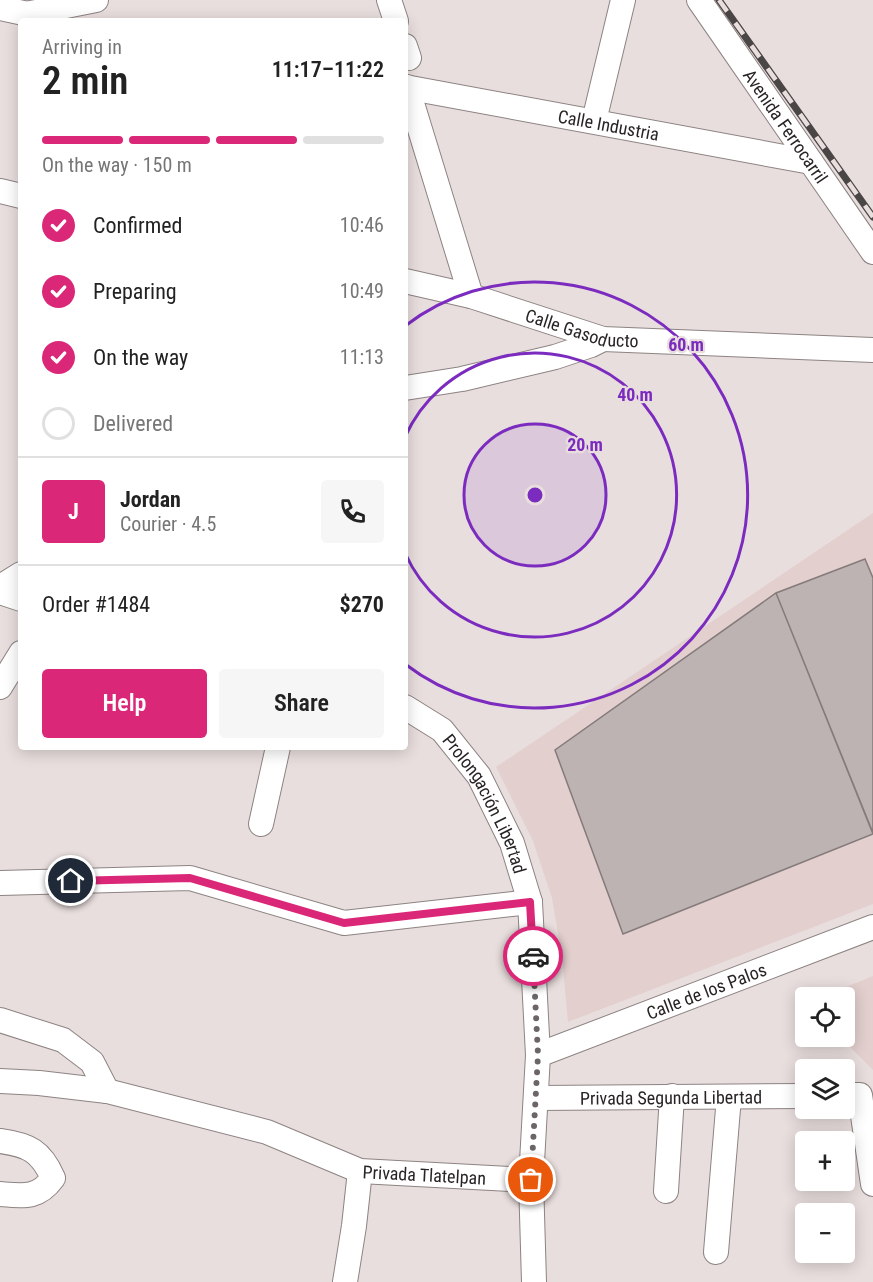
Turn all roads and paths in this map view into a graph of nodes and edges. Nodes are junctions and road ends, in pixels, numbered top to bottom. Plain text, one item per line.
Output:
1 (94, 0) edge
2 (388, 0) edge
3 (623, 0) edge
4 (699, 0) edge
5 (0, 8) edge
6 (26, 14) junction
7 (47, 18) edge
8 (395, 18) edge
9 (408, 87) edge
10 (408, 93) edge
11 (594, 121) junction
12 (811, 162) junction
13 (0, 191) edge
14 (18, 195) edge
15 (873, 252) edge
16 (408, 282) edge
17 (471, 296) junction
18 (603, 339) junction
19 (873, 350) edge
20 (408, 388) edge
21 (18, 576) edge
22 (0, 587) edge
23 (0, 592) edge
24 (18, 598) edge
25 (18, 658) edge
26 (0, 687) edge
27 (408, 709) edge
28 (277, 750) edge
29 (261, 824) dead end
30 (0, 883) edge
31 (530, 902) junction
32 (873, 927) edge
33 (0, 1020) edge
34 (538, 1055) junction
35 (0, 1081) edge
36 (107, 1091) junction
37 (672, 1096) junction
38 (795, 1096) edge
39 (729, 1097) junction
40 (537, 1098) junction
41 (855, 1108) edge
42 (0, 1142) edge
43 (360, 1170) junction
44 (531, 1180) junction
45 (873, 1185) edge
46 (666, 1191) dead end
47 (0, 1194) edge
48 (716, 1252) dead end
49 (345, 1282) edge
50 (534, 1282) edge

1 - 6 street
2 - 8 street
3 - 11 street
4 - 12 street, Avenida Ferrocarril
5 - 6 street
6 - 7 street
9 - 11 street, Calle Industria
10 - 17 street
11 - 12 street, Calle Industria
12 - 15 street, Avenida Ferrocarril
13 - 14 street
16 - 17 street, Calle Gasoducto
17 - 18 street, Calle Gasoducto
18 - 19 street, Calle Gasoducto
18 - 20 street
21 - 22 street
23 - 24 street
25 - 26 street
27 - 31 street, Prolongación Libertad
28 - 29 street
30 - 31 street
31 - 34 street, Prolongación Libertad
32 - 34 street, Calle de los Palos
33 - 36 street
34 - 40 street, Prolongación Libertad
35 - 36 street
36 - 43 street
37 - 39 street, Privada Segunda Libertad
37 - 40 street, Privada Segunda Libertad
37 - 46 street
38 - 39 street, Privada Segunda Libertad
39 - 48 street
40 - 44 street, Prolongación Libertad
41 - 45 street
42 - 47 street
43 - 44 street, Privada Tlatelpan
43 - 49 street, Privada Tlatelpan
44 - 50 street, Prolongación Libertad

